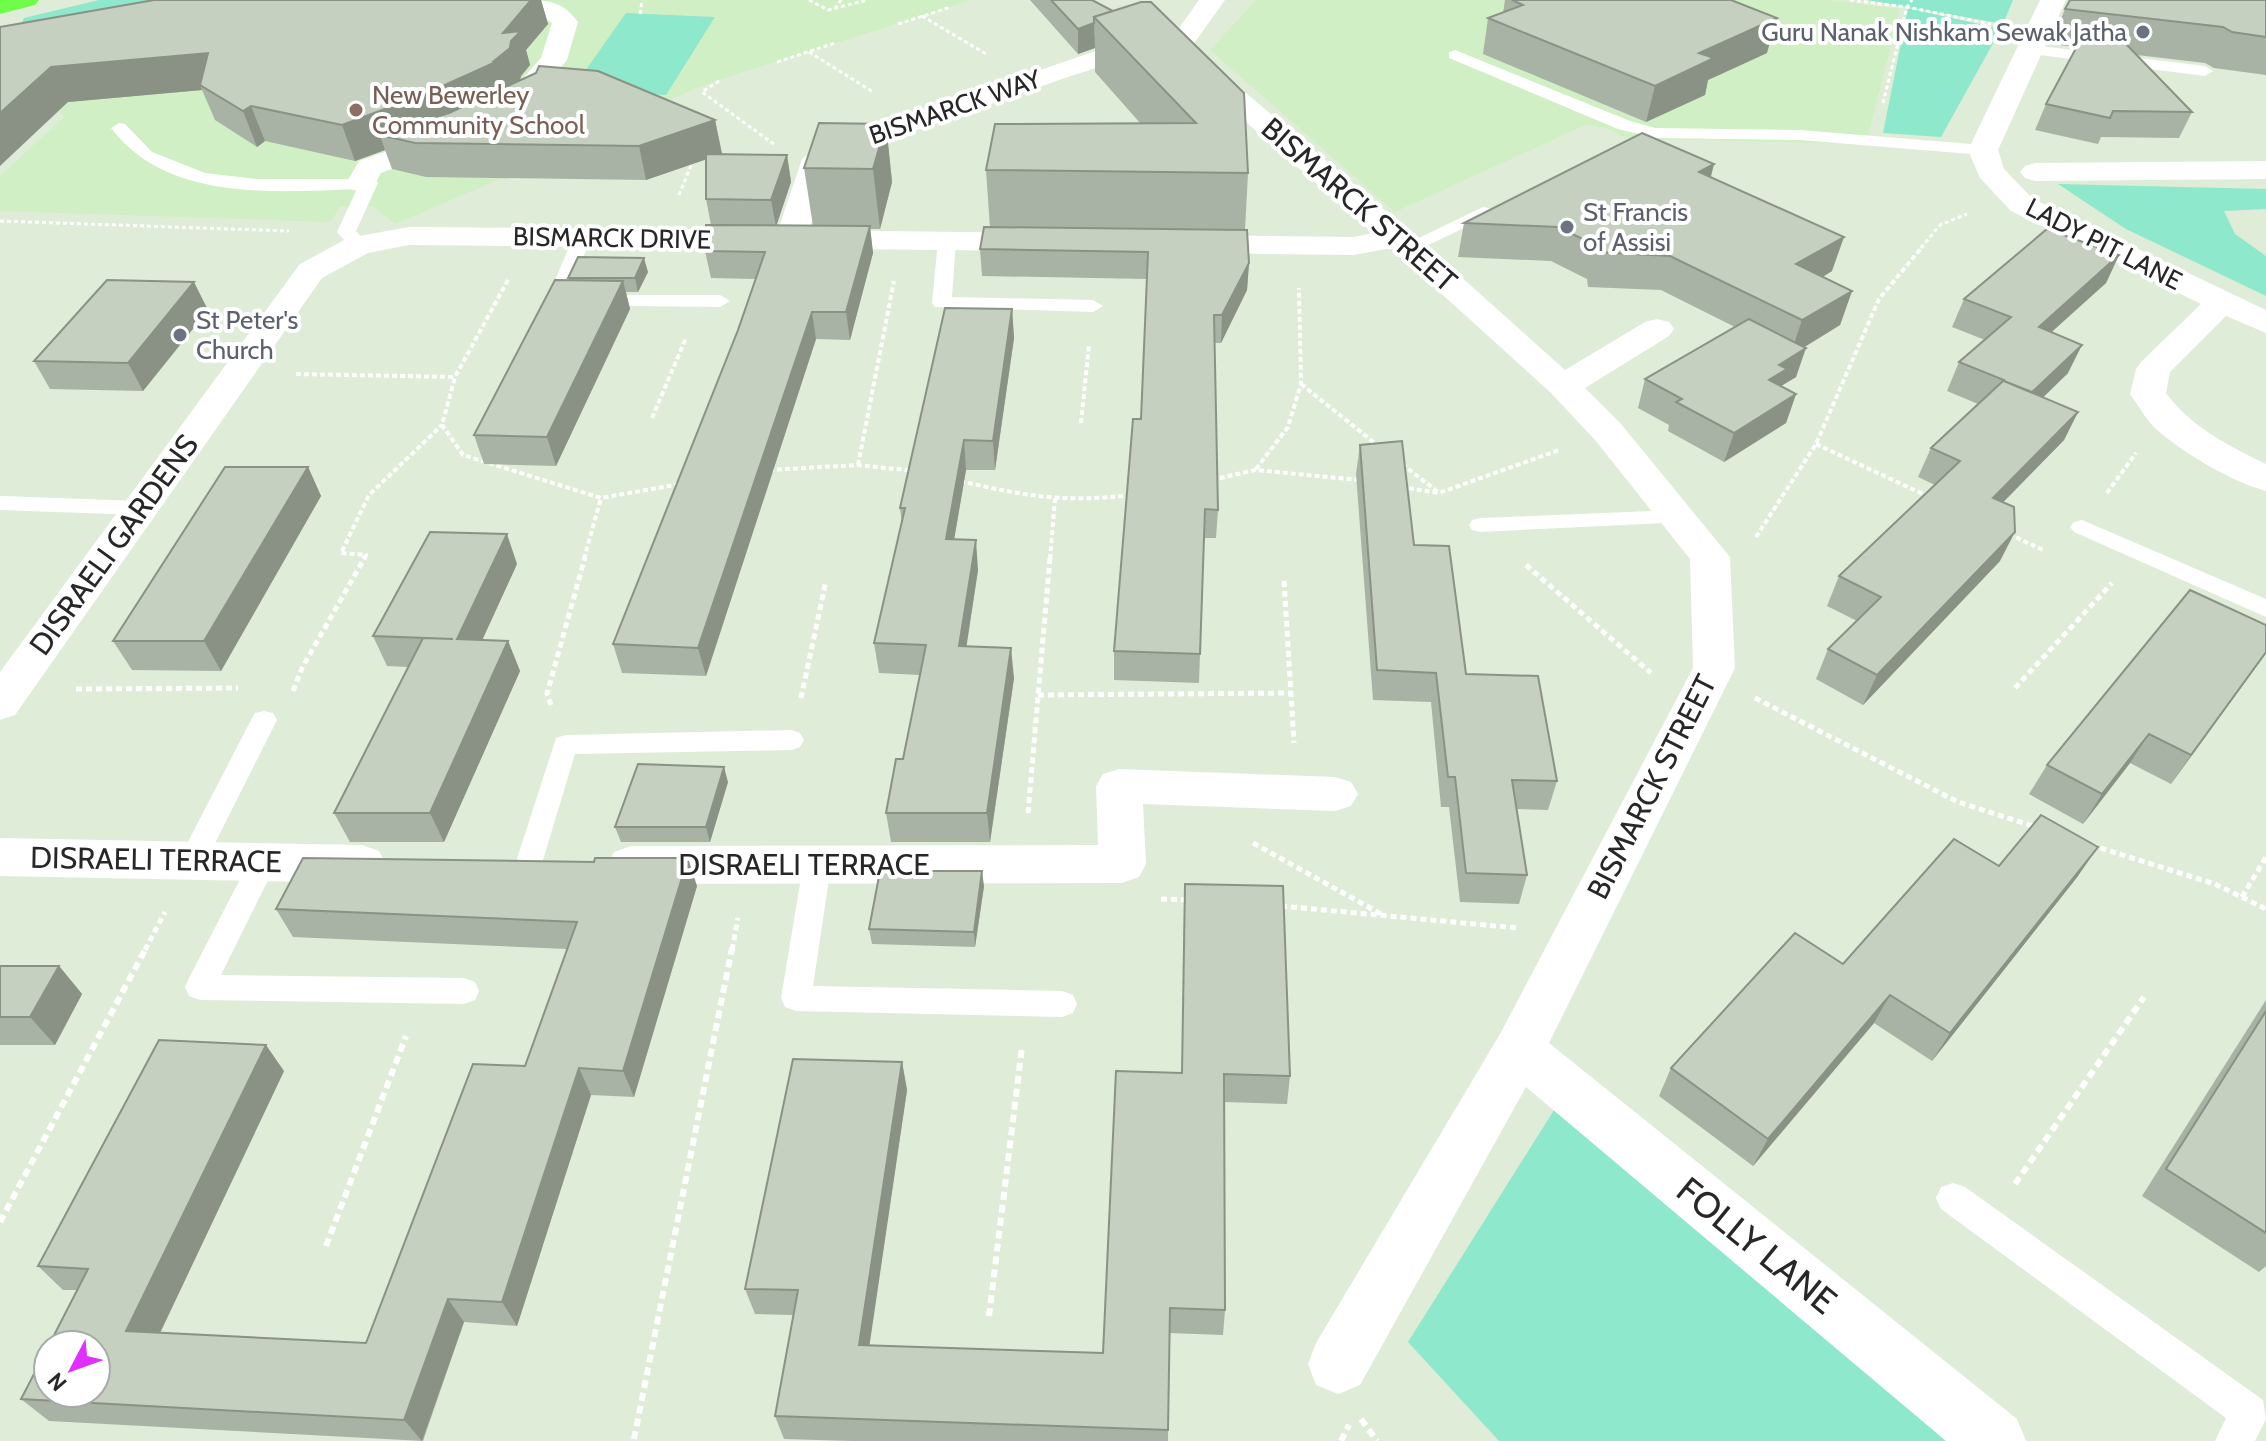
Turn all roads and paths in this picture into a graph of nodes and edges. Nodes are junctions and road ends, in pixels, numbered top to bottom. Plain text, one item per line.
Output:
1 (26, 0) edge
2 (533, 0) edge
3 (642, 0) edge
4 (809, 0) edge
5 (841, 0) edge
6 (867, 0) edge
7 (1212, 0) edge
8 (1850, 0) edge
9 (1912, 0) edge
10 (2053, 0) edge
11 (0, 6) edge
12 (951, 7) dead end
13 (1907, 7) junction
14 (834, 9) junction
15 (640, 14) dead end
16 (922, 16) junction
17 (898, 24) dead end
18 (2035, 42) junction
19 (835, 43) dead end
20 (1179, 46) junction
21 (809, 52) junction
22 (1455, 55) dead end
23 (777, 62) dead end
24 (2205, 71) dead end
25 (1032, 80) junction
26 (719, 81) dead end
27 (919, 120) junction
28 (119, 128) dead end
29 (1874, 139) junction
30 (1983, 150) junction
31 (817, 159) junction
32 (2266, 170) edge
33 (2035, 172) dead end
34 (361, 183) junction
35 (2022, 205) junction
36 (1483, 212) edge
37 (0, 221) edge
38 (532, 237) junction
39 (353, 238) junction
40 (582, 238) junction
41 (790, 240) junction
42 (902, 241) junction
43 (947, 241) junction
44 (1403, 242) junction
45 (1070, 243) edge
46 (1164, 244) edge
47 (1299, 245) junction
48 (711, 301) joint
49 (2221, 303) junction
50 (1093, 306) joint
51 (2266, 323) edge
52 (1657, 329) dead end
53 (236, 376) junction
54 (455, 377) junction
55 (1563, 386) junction
56 (652, 418) dead end
57 (2168, 421) junction
58 (1081, 423) dead end
59 (442, 425) junction
60 (1608, 432) junction
61 (1816, 444) junction
62 (858, 465) junction
63 (1255, 470) junction
64 (764, 471) edge
65 (926, 473) edge
66 (954, 479) edge
67 (2266, 479) edge
68 (1366, 481) edge
69 (686, 483) edge
70 (1198, 483) edge
71 (1395, 486) edge
72 (1140, 494) edge
73 (1928, 497) edge
74 (601, 498) junction
75 (1055, 499) junction
76 (0, 503) edge
77 (141, 508) junction
78 (1677, 517) junction
79 (1480, 525) dead end
80 (2082, 527) junction
81 (1998, 530) edge
82 (1710, 557) junction
83 (826, 581) dead end
84 (1284, 581) dead end
85 (2113, 583) dead end
86 (2266, 609) edge
87 (1710, 675) junction
88 (248, 688) dead end
89 (280, 688) dead end
90 (296, 688) junction
91 (2015, 688) dead end
92 (1291, 693) junction
93 (1038, 695) junction
94 (5, 697) edge
95 (264, 720) joint
96 (791, 740) joint
97 (565, 745) junction
98 (1229, 790) junction
99 (1316, 793) joint
100 (2049, 831) edge
101 (2079, 841) edge
102 (0, 857) edge
103 (2266, 857) edge
104 (192, 861) junction
105 (263, 862) junction
106 (404, 864) edge
107 (1023, 864) junction
108 (1122, 864) junction
109 (482, 865) edge
110 (529, 865) junction
111 (748, 866) junction
112 (817, 866) junction
113 (2242, 897) junction
114 (1196, 901) edge
115 (1272, 905) edge
116 (2266, 909) edge
117 (1386, 916) junction
118 (1578, 933) junction
119 (423, 990) junction
120 (464, 991) dead end
121 (2144, 997) dead end
122 (1027, 1004) junction
123 (1062, 1004) dead end
124 (1519, 1050) junction
125 (1953, 1198) dead end
126 (0, 1222) edge
127 (1988, 1223) junction
128 (326, 1246) dead end
129 (989, 1316) dead end
130 (1338, 1364) dead end
131 (1355, 1412) dead end
132 (634, 1440) edge
133 (1377, 1441) edge
134 (1995, 1441) edge
135 (2234, 1441) edge

1 - 11 main road
2 - 34 street
3 - 15 path
4 - 14 path
5 - 14 path
6 - 14 path
7 - 20 street
8 - 13 path
9 - 13 path
10 - 18 street
12 - 16 path
13 - 18 path
13 - 29 path
16 - 17 path
16 - 25 path
18 - 24 lane
18 - 30 street
19 - 21 path
20 - 25 street, BISMARCK WAY
20 - 44 street, BISMARCK STREET
21 - 23 path
21 - 27 path
22 - 29 lane
25 - 27 street, BISMARCK WAY
26 - 31 path
27 - 31 street, BISMARCK WAY
28 - 34 lane
29 - 30 lane
30 - 35 street, LADY PIT LANE
31 - 41 street
32 - 33 street
34 - 39 lane
35 - 49 street, LADY PIT LANE
35 - 61 path
36 - 44 lane
37 - 39 path
38 - 39 street, BISMARCK DRIVE
38 - 40 street, BISMARCK DRIVE
38 - 54 path
39 - 53 street, BISMARCK DRIVE
40 - 41 street, BISMARCK DRIVE
40 - 48 lane
41 - 42 street, BISMARCK DRIVE
42 - 43 street, BISMARCK DRIVE
42 - 62 path
43 - 45 street, BISMARCK DRIVE
43 - 50 lane
44 - 47 street
44 - 55 street, BISMARCK STREET
46 - 47 street
47 - 63 path
48 - 56 path
49 - 51 street, LADY PIT LANE
49 - 57 street
50 - 58 path
52 - 55 street
53 - 54 path
53 - 77 street, DISRAELI GARDENS
54 - 59 path
55 - 60 street, BISMARCK STREET
57 - 67 street
57 - 80 path
59 - 74 path
59 - 90 path
60 - 71 path
60 - 78 street, BISMARCK STREET
61 - 73 path
61 - 82 path
62 - 64 path
62 - 65 path
63 - 68 path
63 - 70 path
66 - 75 path
69 - 74 path
72 - 75 path
74 - 97 path
75 - 93 path
76 - 77 lane
77 - 94 street, DISRAELI GARDENS
78 - 79 lane
78 - 82 street, BISMARCK STREET
80 - 81 path
80 - 86 lane
82 - 87 street, BISMARCK STREET
83 - 96 path
84 - 92 path
85 - 91 path
87 - 100 path
87 - 118 street, BISMARCK STREET
88 - 94 path
89 - 90 path
90 - 95 path
92 - 93 path
92 - 99 path
93 - 107 path
95 - 104 lane
96 - 97 lane
97 - 110 lane
98 - 99 street
98 - 108 street
98 - 117 path
101 - 113 path
102 - 104 street, DISRAELI TERRACE
103 - 113 path
104 - 105 street, DISRAELI TERRACE
104 - 126 path
105 - 106 street, DISRAELI TERRACE
105 - 119 lane
107 - 108 street, DISRAELI TERRACE
107 - 112 street, DISRAELI TERRACE
108 - 114 path
109 - 110 street, DISRAELI TERRACE
110 - 111 street, DISRAELI TERRACE
111 - 112 street, DISRAELI TERRACE
111 - 132 path
112 - 122 lane
113 - 116 path
115 - 117 path
117 - 118 path
118 - 124 street, BISMARCK STREET
119 - 120 lane
119 - 128 path
121 - 127 path
122 - 123 lane
122 - 129 path
124 - 130 street, BISMARCK STREET
124 - 134 street, FOLLY LANE
125 - 127 lane
127 - 135 lane
131 - 133 path

